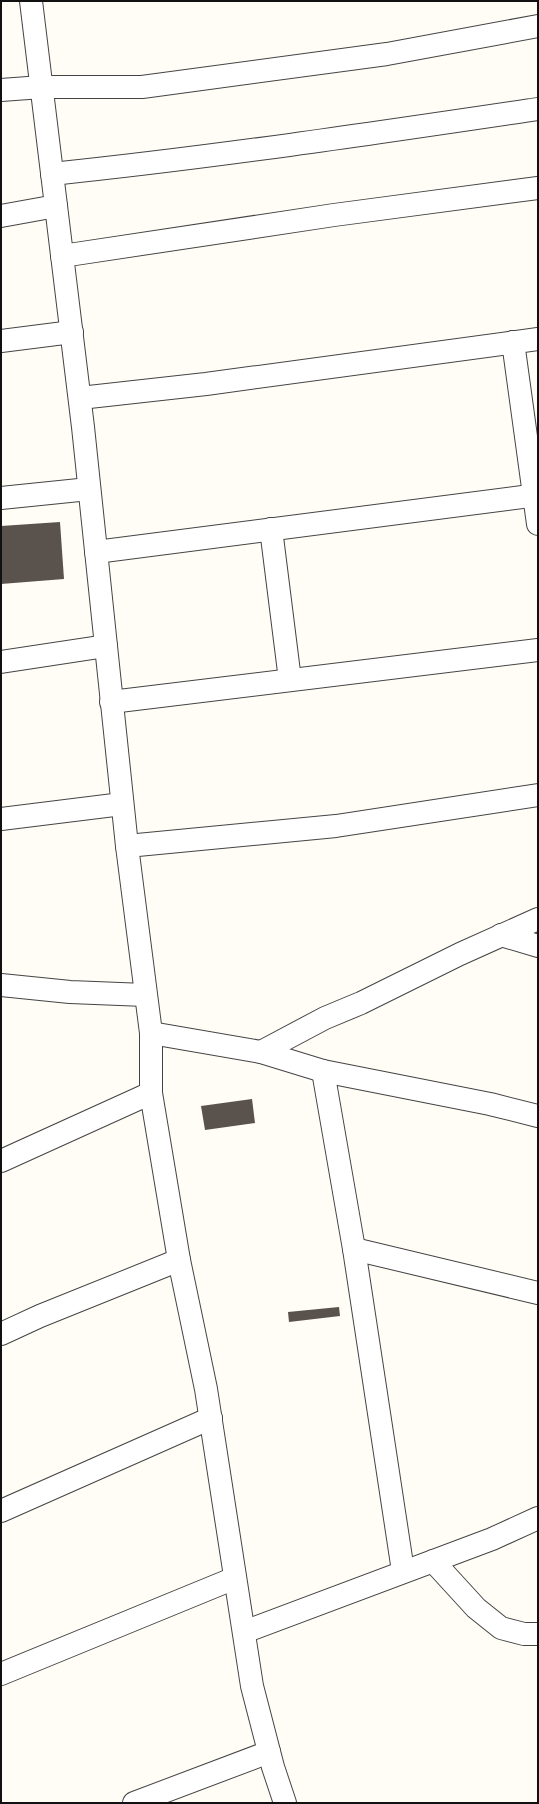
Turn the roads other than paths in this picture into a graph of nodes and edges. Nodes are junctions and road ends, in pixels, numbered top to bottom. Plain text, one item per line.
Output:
1 (31, 1) edge
2 (538, 26) edge
3 (42, 87) junction
4 (1, 90) edge
5 (538, 109) edge
6 (52, 174) junction
7 (538, 188) edge
8 (56, 206) junction
9 (1, 216) edge
10 (62, 256) junction
11 (72, 332) junction
12 (538, 339) edge
13 (1, 341) edge
14 (513, 342) junction
15 (80, 398) junction
16 (89, 489) junction
17 (536, 495) edge
18 (1, 498) edge
19 (538, 524) edge
20 (271, 529) junction
21 (96, 552) junction
22 (106, 646) junction
23 (538, 650) edge
24 (1, 662) edge
25 (290, 680) junction
26 (111, 702) junction
27 (538, 795) edge
28 (122, 804) junction
29 (1, 819) edge
30 (127, 846) junction
31 (538, 919) edge
32 (501, 935) junction
33 (538, 946) edge
34 (1, 985) edge
35 (145, 995) junction
36 (151, 1033) junction
37 (261, 1052) junction
38 (323, 1071) junction
39 (151, 1093) junction
40 (538, 1116) edge
41 (1, 1161) edge
42 (354, 1249) junction
43 (179, 1260) junction
44 (538, 1293) edge
45 (1, 1334) edge
46 (211, 1418) junction
47 (1, 1511) edge
48 (538, 1518) edge
49 (432, 1561) junction
50 (403, 1571) junction
51 (235, 1578) junction
52 (244, 1632) junction
53 (538, 1634) edge
54 (1, 1674) edge
55 (269, 1752) junction
56 (134, 1803) edge
57 (285, 1803) edge

1 - 3 street
2 - 3 street
3 - 4 street
3 - 6 street
5 - 6 street
6 - 8 street
7 - 10 street
8 - 9 street
8 - 10 street
10 - 11 street
11 - 13 street
11 - 15 street
12 - 14 street
14 - 15 street
14 - 17 street
15 - 16 street
16 - 18 street
16 - 21 street
17 - 19 street
17 - 20 street
20 - 21 street
20 - 25 street
21 - 22 street
22 - 24 street
22 - 26 street
23 - 25 street
25 - 26 street
26 - 28 street
27 - 30 street
28 - 29 street
28 - 30 street
30 - 35 street
31 - 32 street
32 - 33 street
32 - 37 street
34 - 35 street
35 - 36 street
36 - 37 street
36 - 39 street
37 - 38 street
38 - 40 street
38 - 42 street
39 - 41 street
39 - 43 street
42 - 44 street
42 - 50 street
43 - 45 street
43 - 46 street
46 - 47 street
46 - 51 street
48 - 49 street
49 - 50 street
49 - 53 street
50 - 52 street
51 - 52 street
51 - 54 street
52 - 55 street
55 - 56 street
55 - 57 street

